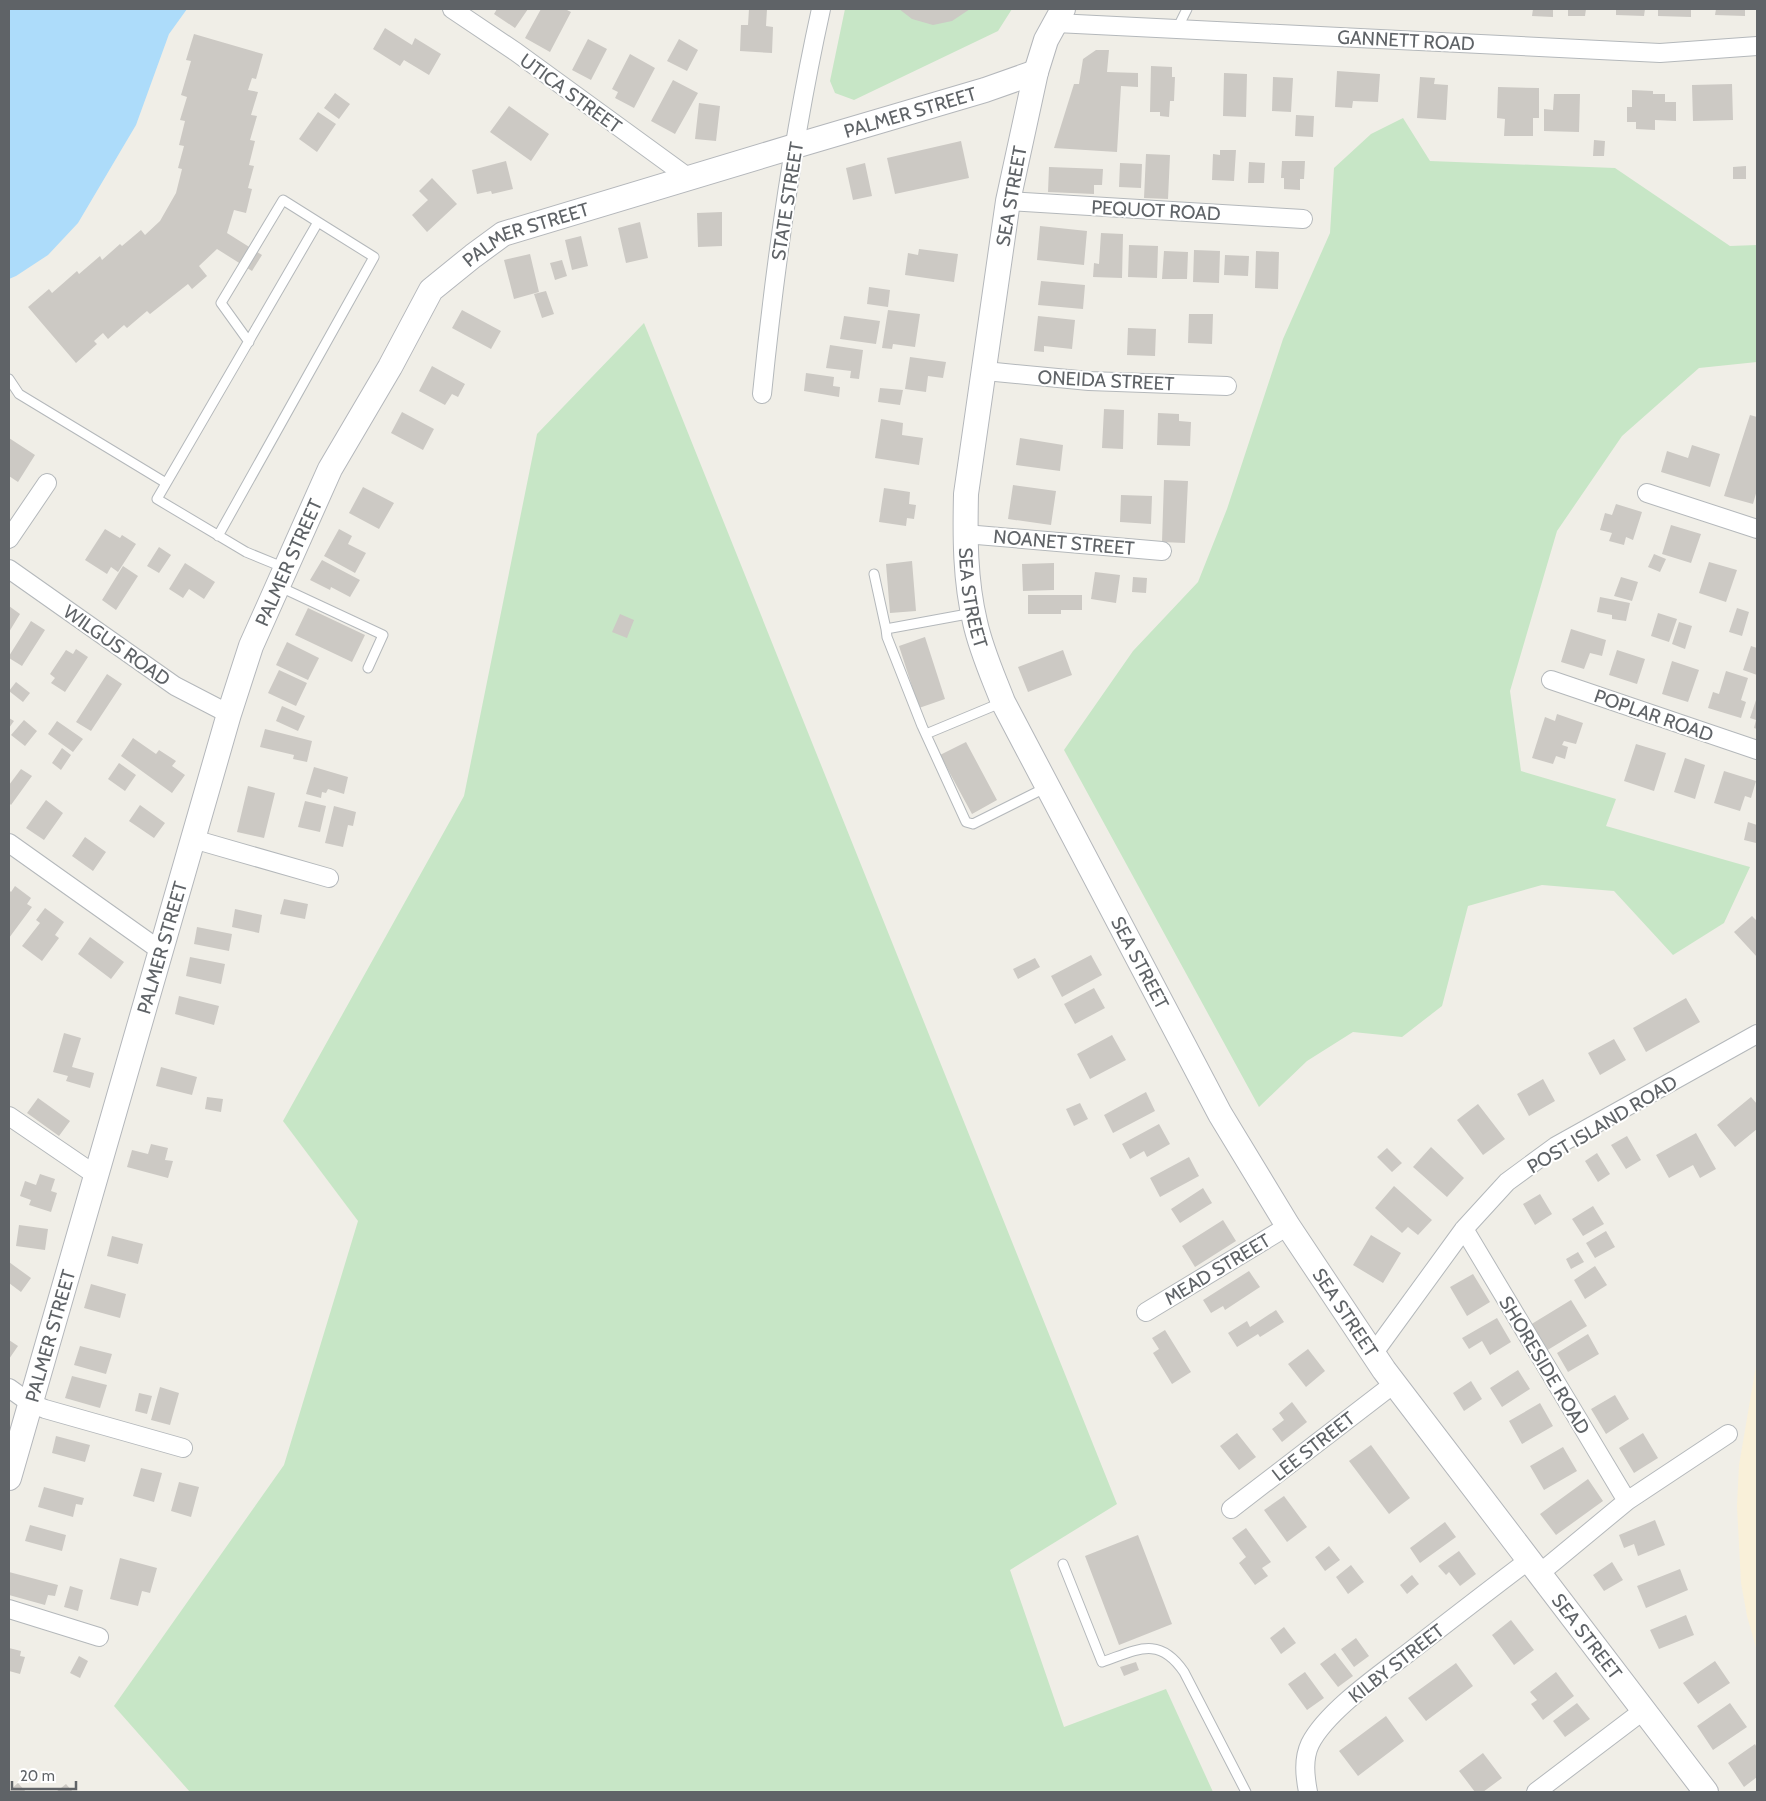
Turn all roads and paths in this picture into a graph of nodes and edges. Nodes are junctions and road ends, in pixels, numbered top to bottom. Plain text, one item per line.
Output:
1 (452, 9) edge
2 (821, 9) edge
3 (1186, 9) edge
4 (1059, 16) edge
5 (1177, 30) junction
6 (1757, 46) edge
7 (1036, 72) junction
8 (795, 146) junction
9 (689, 178) junction
10 (1008, 201) junction
11 (1303, 219) dead end
12 (318, 222) junction
13 (249, 342) junction
14 (985, 371) junction
15 (9, 379) edge
16 (1227, 386) dead end
17 (762, 394) dead end
18 (47, 483) dead end
19 (166, 483) junction
20 (1648, 493) dead end
21 (1757, 529) edge
22 (965, 534) junction
23 (218, 536) junction
24 (9, 539) edge
25 (1162, 551) dead end
26 (9, 569) edge
27 (874, 574) dead end
28 (281, 577) junction
29 (973, 613) junction
30 (886, 629) junction
31 (368, 668) dead end
32 (1551, 680) dead end
33 (1003, 702) junction
34 (229, 714) junction
35 (926, 734) junction
36 (1757, 750) edge
37 (1048, 786) junction
38 (193, 839) junction
39 (9, 844) edge
40 (329, 878) dead end
41 (161, 951) junction
42 (1757, 1034) edge
43 (9, 1116) edge
44 (96, 1176) junction
45 (1288, 1226) junction
46 (1464, 1229) junction
47 (1146, 1312) dead end
48 (1373, 1354) junction
49 (1395, 1383) junction
50 (9, 1388) edge
51 (30, 1403) junction
52 (1728, 1434) dead end
53 (183, 1448) dead end
54 (9, 1478) edge
55 (1627, 1501) junction
56 (1231, 1509) dead end
57 (1063, 1564) dead end
58 (1534, 1566) junction
59 (9, 1609) edge
60 (99, 1637) dead end
61 (1644, 1710) junction
62 (1246, 1792) edge
63 (1308, 1792) edge
64 (1536, 1792) edge
65 (1706, 1792) edge

1 - 9 street, UTICA STREET
2 - 8 street, STATE STREET
3 - 5 lane
4 - 5 street, GANNETT ROAD
4 - 7 main road, SEA STREET
5 - 6 street, GANNETT ROAD
7 - 8 main road, PALMER STREET
7 - 10 main road, SEA STREET
8 - 9 main road, PALMER STREET
8 - 17 street, STATE STREET
9 - 28 main road, PALMER STREET
10 - 11 street, PEQUOT ROAD
10 - 14 main road, SEA STREET
12 - 13 lane
12 - 13 lane
12 - 23 lane
13 - 19 lane
14 - 16 street, ONEIDA STREET
14 - 22 main road, SEA STREET
15 - 19 lane
18 - 24 street
19 - 23 lane
20 - 21 street
22 - 25 street, NOANET STREET
22 - 29 main road, SEA STREET
23 - 28 lane
26 - 34 street, WILGUS ROAD
27 - 30 lane
28 - 31 lane
28 - 34 main road, PALMER STREET
29 - 30 lane
29 - 33 main road, SEA STREET
30 - 35 lane
32 - 36 street, POPLAR ROAD
33 - 35 lane
33 - 37 main road, SEA STREET
34 - 38 main road, PALMER STREET
35 - 37 lane
37 - 45 main road, SEA STREET
38 - 40 street
38 - 41 main road, PALMER STREET
39 - 41 street
41 - 44 main road, PALMER STREET
42 - 46 street, POST ISLAND ROAD
43 - 44 street
44 - 51 main road, PALMER STREET
45 - 47 street, MEAD STREET
45 - 48 main road, SEA STREET
46 - 48 street, POST ISLAND ROAD
46 - 55 street, SHORESIDE ROAD
48 - 49 main road, SEA STREET
49 - 56 street, LEE STREET
49 - 58 main road, SEA STREET
50 - 51 street
51 - 53 street
51 - 54 main road, PALMER STREET
52 - 55 street
55 - 58 street
57 - 62 lane
58 - 61 main road, SEA STREET
58 - 63 street, KILBY STREET
59 - 60 street
61 - 64 street
61 - 65 main road, SEA STREET

